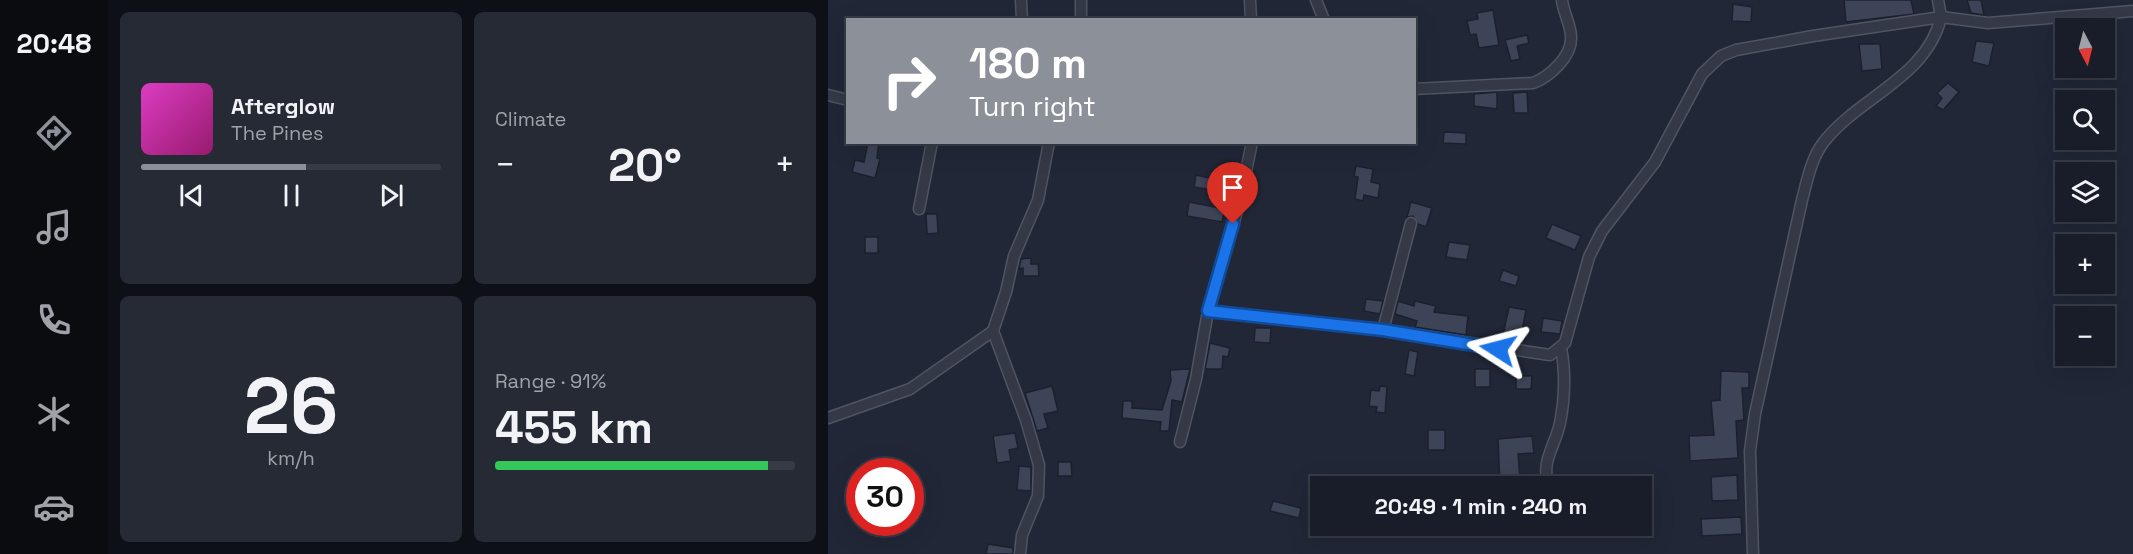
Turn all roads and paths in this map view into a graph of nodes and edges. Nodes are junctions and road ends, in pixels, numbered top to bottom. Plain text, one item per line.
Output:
1 (1021, 0) edge
2 (1081, 0) edge
3 (1250, 0) edge
4 (1316, 0) edge
5 (1562, 0) edge
6 (1938, 0) edge
7 (2133, 11) edge
8 (1941, 17) junction
9 (1022, 18) edge
10 (1081, 18) edge
11 (1251, 18) edge
12 (1323, 18) edge
13 (1416, 89) edge
14 (828, 95) edge
15 (846, 100) edge
16 (932, 144) edge
17 (1049, 144) edge
18 (1252, 144) edge
19 (919, 209) dead end
20 (1411, 223) dead end
21 (1208, 311) junction
22 (1383, 330) junction
23 (993, 331) junction
24 (1561, 348) junction
25 (828, 418) edge
26 (1180, 442) dead end
27 (1547, 476) edge
28 (1020, 554) edge
29 (1753, 554) edge

1 - 9 street
2 - 10 street
3 - 11 street
4 - 12 street
5 - 13 street
6 - 8 street
7 - 8 street
8 - 24 street
8 - 29 street
14 - 15 street
16 - 19 street
17 - 23 street
18 - 21 street
20 - 22 street
21 - 22 street
21 - 26 street
22 - 24 street
23 - 25 street
23 - 28 street
24 - 27 street

